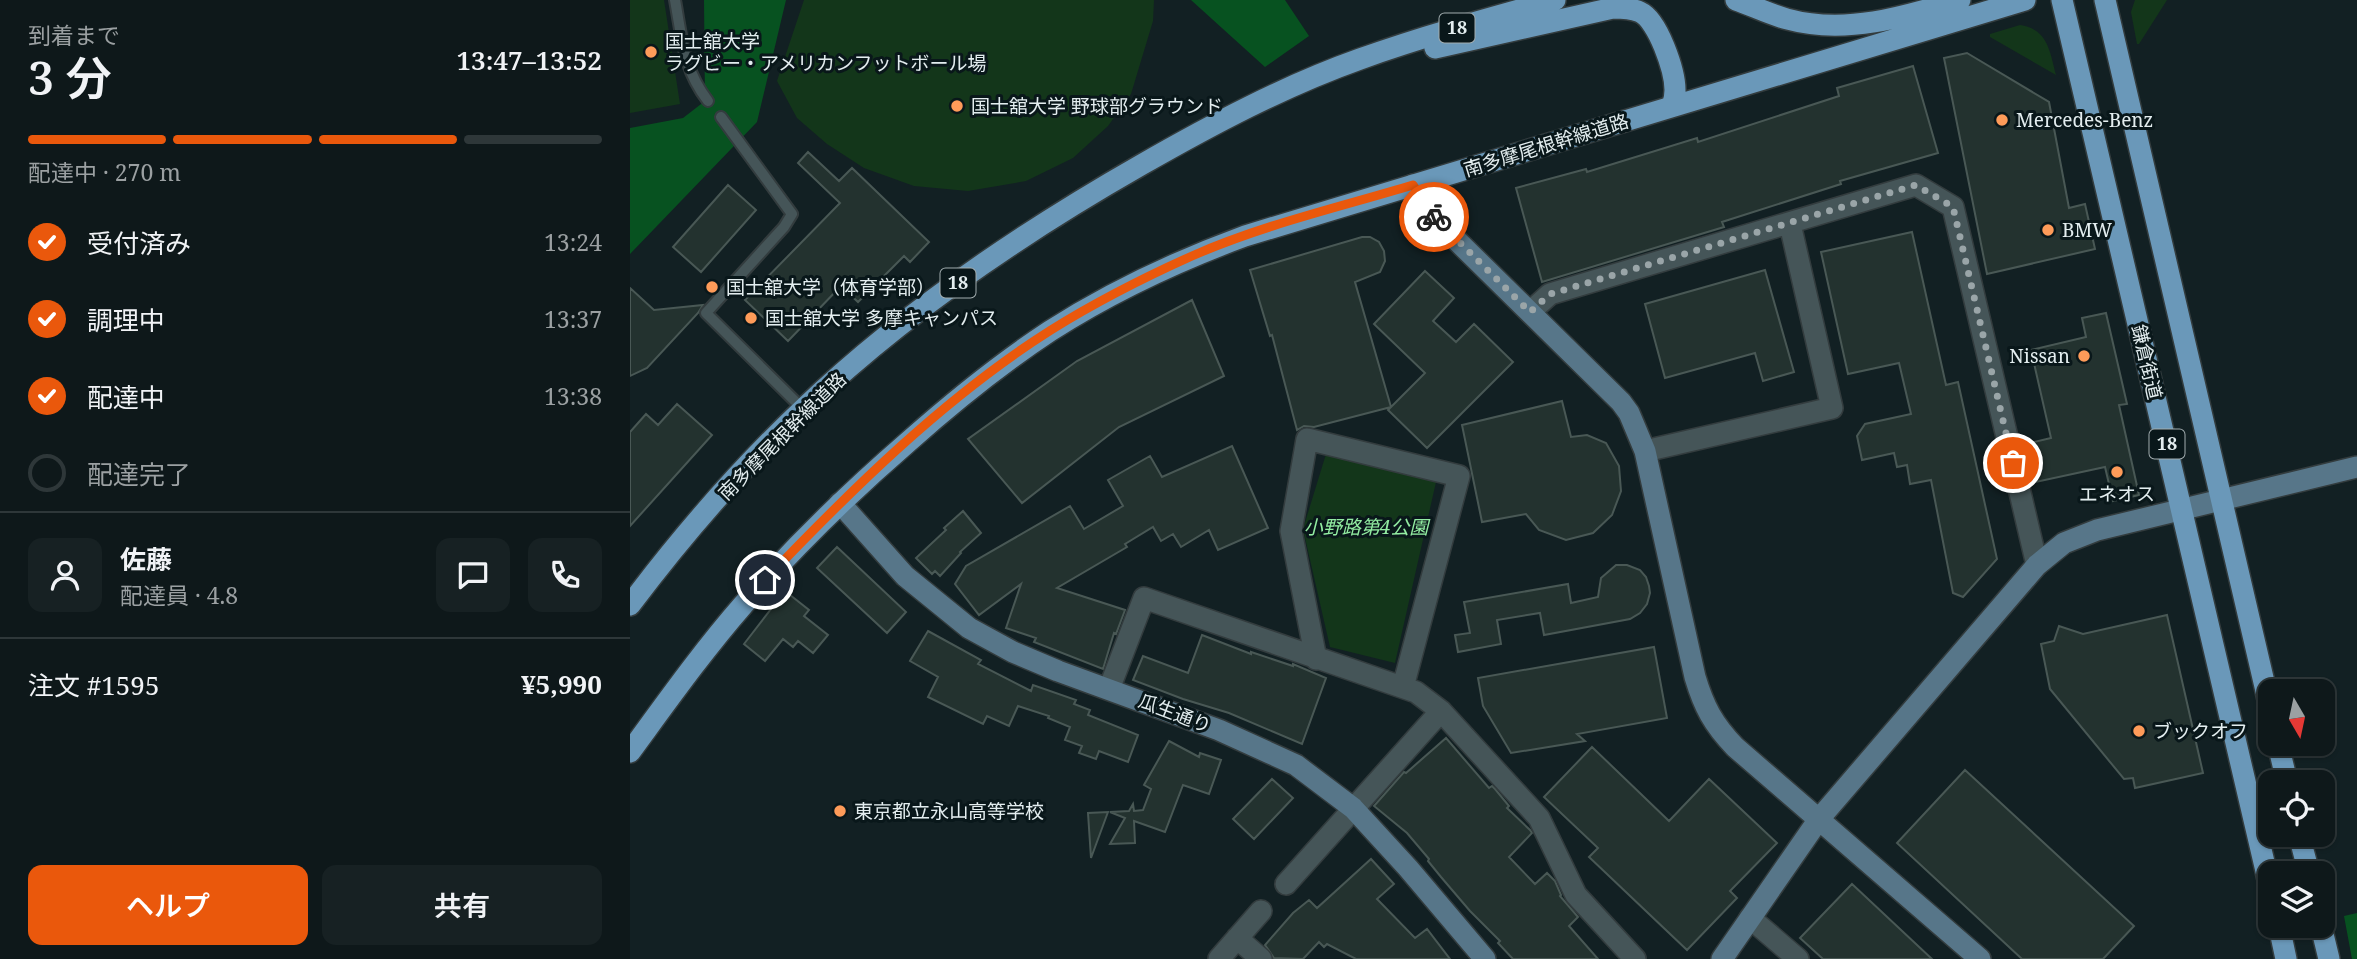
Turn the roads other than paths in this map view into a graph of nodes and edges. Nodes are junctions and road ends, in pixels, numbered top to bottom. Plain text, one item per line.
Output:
1 (675, 0) edge
2 (1555, 0) edge
3 (1736, 0) edge
4 (1959, 0) edge
5 (2025, 0) edge
6 (2062, 0) edge
7 (2105, 0) edge
8 (1360, 59) junction
9 (708, 101) dead end
10 (1672, 106) junction
11 (721, 117) dead end
12 (1413, 185) junction
13 (1790, 224) junction
14 (1530, 312) junction
15 (803, 409) junction
16 (1644, 451) junction
17 (2357, 467) edge
18 (2221, 500) junction
19 (840, 503) junction
20 (2182, 509) junction
21 (2037, 565) junction
22 (630, 605) edge
23 (1316, 659) junction
24 (2263, 679) edge
25 (1403, 687) junction
26 (1109, 689) junction
27 (1441, 712) junction
28 (630, 752) edge
29 (1353, 808) junction
30 (1819, 819) junction
31 (2264, 861) edge
32 (1286, 884) dead end
33 (1261, 911) dead end
34 (1750, 918) junction
35 (1237, 938) junction
36 (2282, 938) edge
37 (2324, 938) edge
38 (1219, 959) edge
39 (1261, 959) edge
40 (1485, 959) edge
41 (1635, 959) edge
42 (1722, 959) edge
43 (1798, 959) edge
44 (1980, 959) edge
45 (2286, 959) edge
46 (2329, 959) edge

1 - 9 lane
2 - 8 main road, 南多摩尾根幹線道路 / 18
3 - 4 main road
5 - 10 main road, 南多摩尾根幹線道路
6 - 20 main road, 鎌倉街道 / 18
7 - 18 main road, 18
8 - 10 main road
8 - 15 main road, 南多摩尾根幹線道路 / 18
10 - 12 main road, 南多摩尾根幹線道路
11 - 15 lane
12 - 14 street
12 - 19 main road, 南多摩尾根幹線道路
13 - 14 street
13 - 16 street
13 - 21 street
14 - 16 street
15 - 22 main road, 南多摩尾根幹線道路 / 18
16 - 30 street
17 - 18 street
18 - 20 street
18 - 24 main road, 18
19 - 26 street, 瓜生通り
19 - 28 main road, 南多摩尾根幹線道路
20 - 21 street
20 - 31 main road, 鎌倉街道 / 18
21 - 30 street
23 - 25 street
23 - 25 street
23 - 26 street
25 - 27 street
26 - 29 street, 瓜生通り
27 - 29 street
27 - 41 street
29 - 32 street
29 - 40 street, 瓜生通り
30 - 34 street
30 - 44 street
33 - 35 street
34 - 42 street
34 - 43 street
35 - 38 street
35 - 39 street
36 - 45 main road
37 - 46 main road

